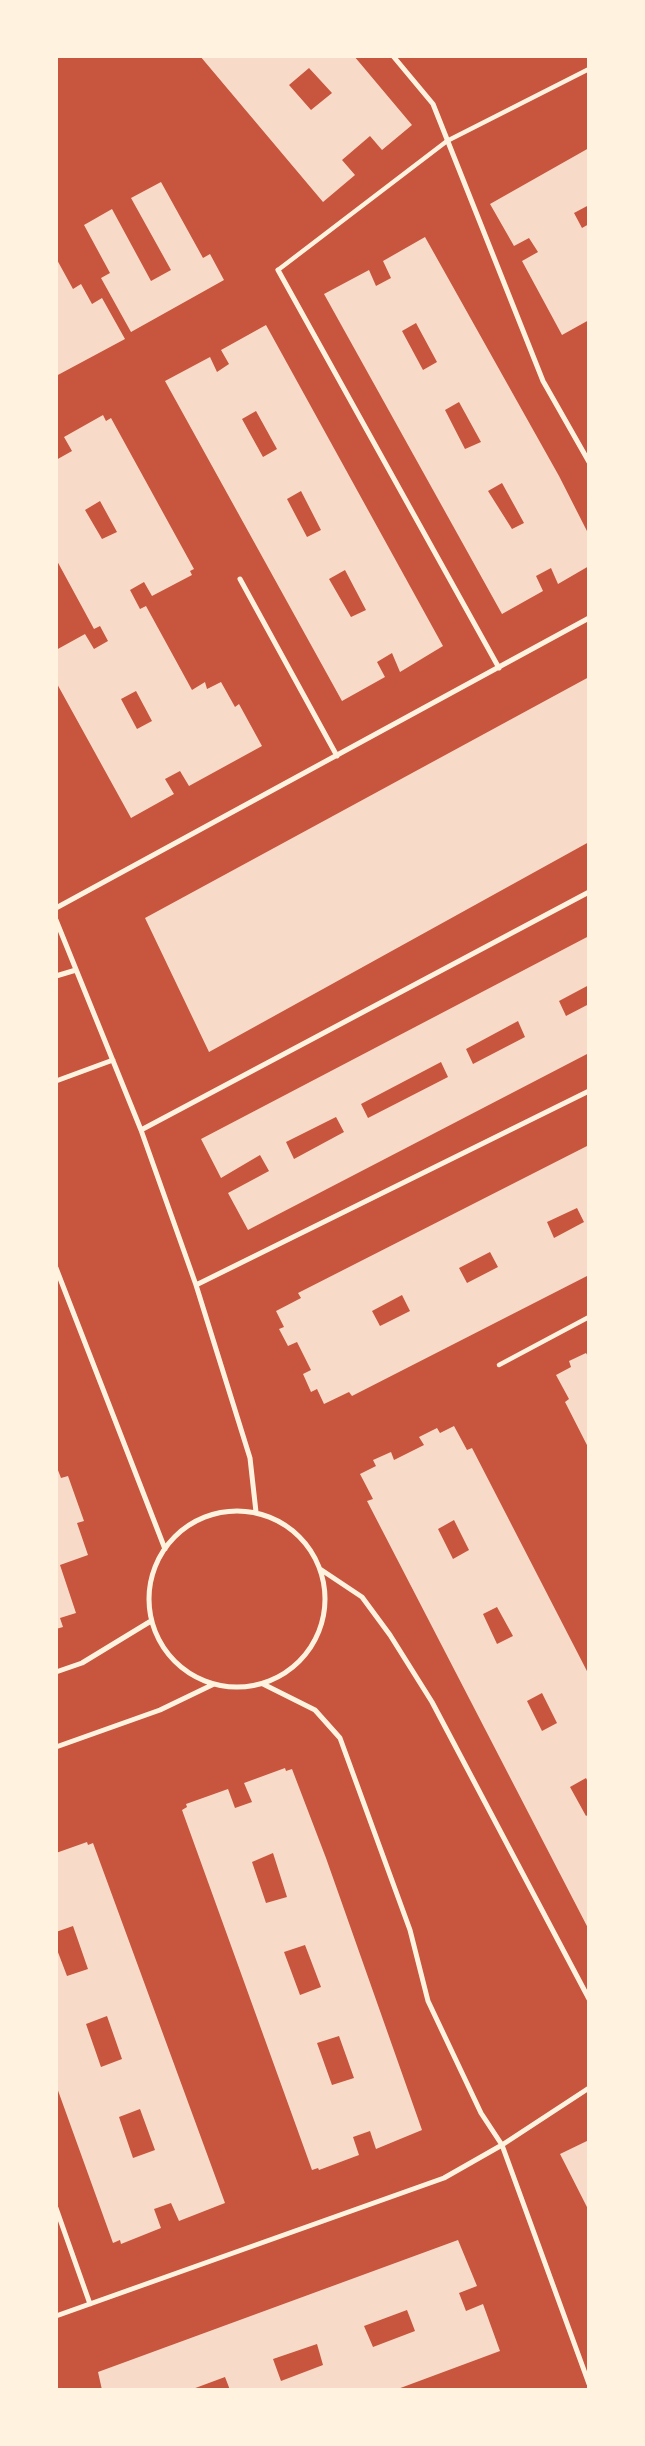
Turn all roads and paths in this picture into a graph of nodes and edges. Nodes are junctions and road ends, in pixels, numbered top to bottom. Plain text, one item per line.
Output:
1 (393, 56) edge
2 (589, 69) edge
3 (447, 141) junction
4 (278, 270) joint
5 (589, 462) edge
6 (240, 579) dead end
7 (589, 618) edge
8 (498, 668) junction
9 (337, 756) junction
10 (589, 892) edge
11 (56, 908) edge
12 (56, 920) edge
13 (76, 970) junction
14 (56, 976) edge
15 (113, 1060) junction
16 (56, 1081) edge
17 (589, 1091) edge
18 (141, 1130) junction
19 (56, 1268) edge
20 (196, 1285) junction
21 (589, 1317) edge
22 (499, 1365) dead end
23 (256, 1512) junction
24 (165, 1549) junction
25 (320, 1569) junction
26 (151, 1622) junction
27 (56, 1672) edge
28 (214, 1684) junction
29 (263, 1684) junction
30 (56, 1747) edge
31 (589, 1999) edge
32 (589, 2088) edge
33 (502, 2146) junction
34 (56, 2208) edge
35 (90, 2304) junction
36 (56, 2316) edge
37 (589, 2384) edge

1 - 3 street
2 - 3 street
3 - 4 street
3 - 5 street
4 - 8 street
6 - 9 street
7 - 8 street
8 - 9 street
9 - 11 street
10 - 18 street
12 - 13 street
13 - 14 street
13 - 15 street
15 - 16 street
15 - 18 street
17 - 20 street
18 - 20 street
19 - 24 street
20 - 23 street
21 - 22 street
23 - 24 street
23 - 25 street
24 - 26 street
25 - 29 street
25 - 31 street
26 - 27 street
26 - 28 street
28 - 29 street
28 - 30 street
29 - 33 street
32 - 33 street
33 - 35 street
33 - 37 street
34 - 35 street
35 - 36 street

